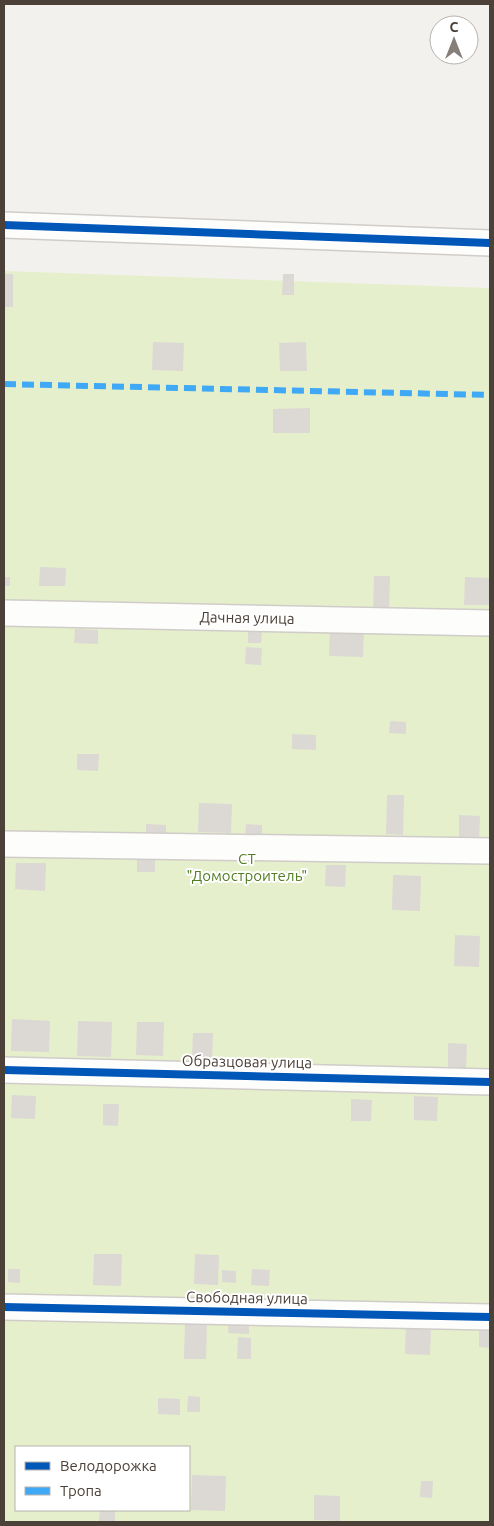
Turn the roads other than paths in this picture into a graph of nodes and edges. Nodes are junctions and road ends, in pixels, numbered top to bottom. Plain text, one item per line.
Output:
1 (4, 225) edge
2 (490, 244) edge
3 (4, 613) edge
4 (490, 623) edge
5 (4, 844) edge
6 (490, 850) edge
7 (4, 1070) edge
8 (490, 1082) edge
9 (4, 1307) edge
10 (490, 1317) edge

1 - 2 street
3 - 4 street, Дачная улица
5 - 6 street
7 - 8 street, Образцовая улица
9 - 10 street, Свободная улица

